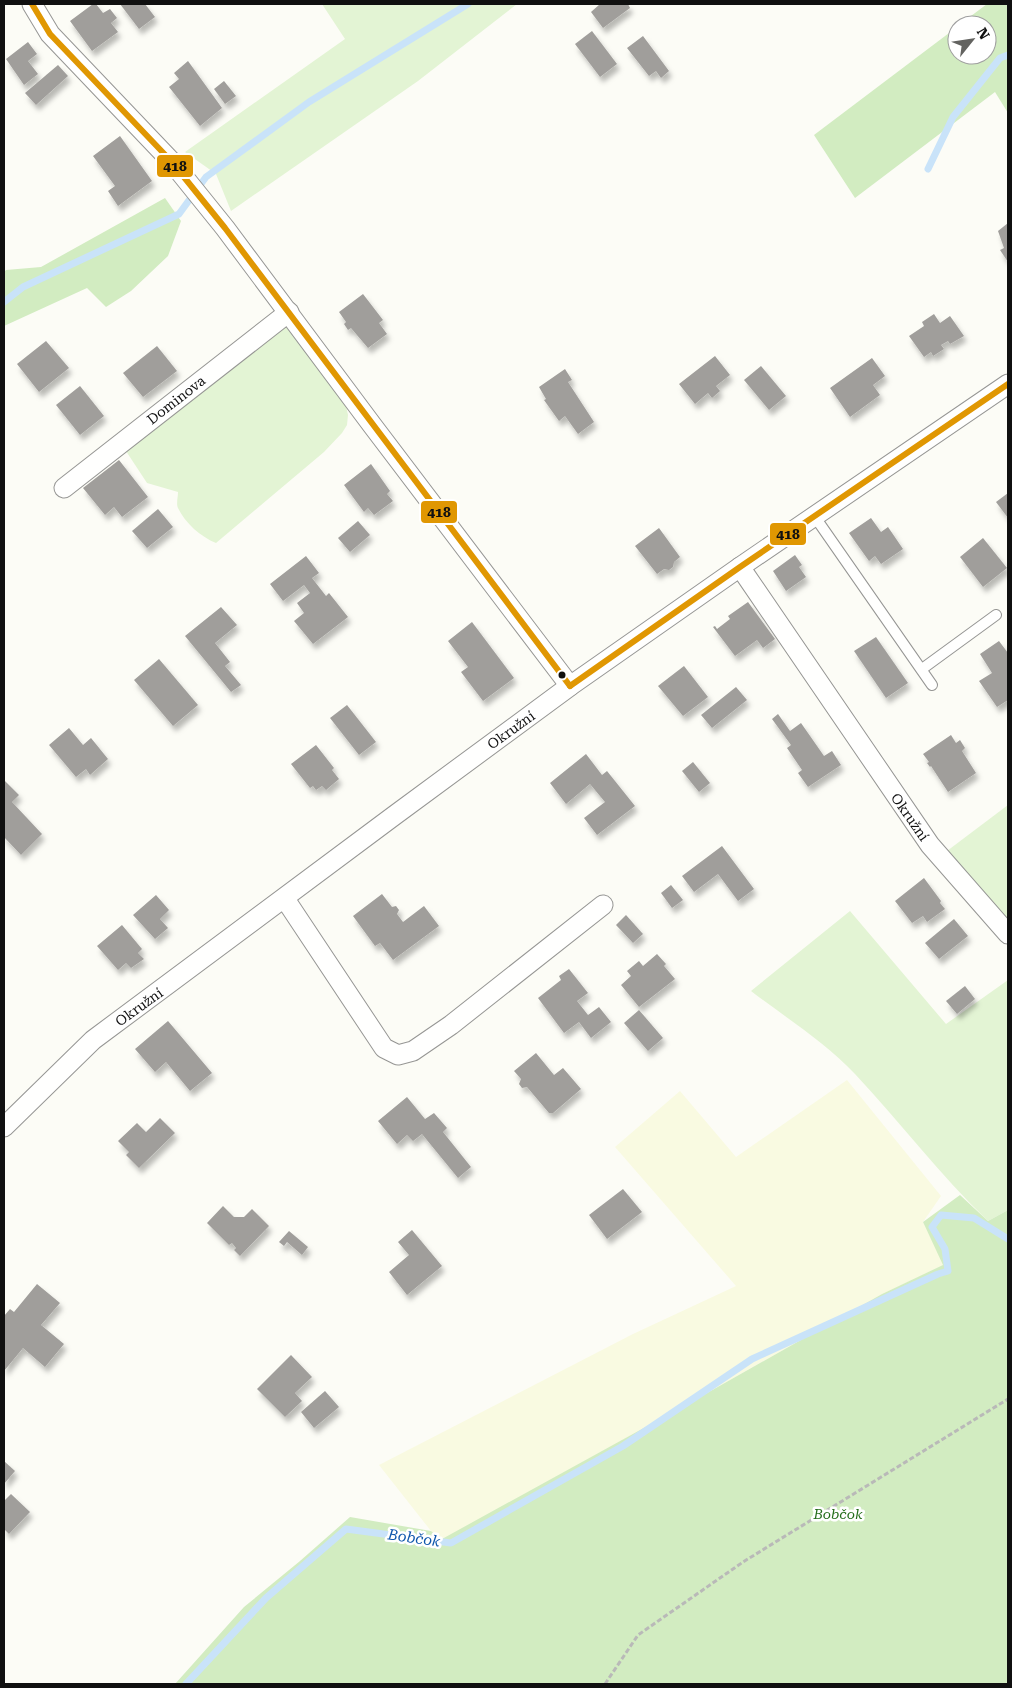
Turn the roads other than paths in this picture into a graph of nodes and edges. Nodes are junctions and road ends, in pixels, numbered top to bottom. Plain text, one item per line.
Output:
1 (32, 4) edge
2 (289, 312) junction
3 (1008, 384) edge
4 (64, 488) dead end
5 (815, 517) junction
6 (740, 566) junction
7 (996, 615) dead end
8 (922, 670) junction
9 (932, 685) dead end
10 (570, 686) junction
11 (285, 899) junction
12 (603, 905) dead end
13 (1008, 934) edge
14 (4, 1127) edge

1 - 2 street
2 - 4 street, Dominova
2 - 10 street
3 - 5 street, Okružní
5 - 6 street, Okružní
5 - 8 lane
6 - 10 street, Okružní
6 - 13 street, Okružní
7 - 8 lane
8 - 9 lane
10 - 11 street, Okružní
11 - 12 street
11 - 14 street, Okružní

